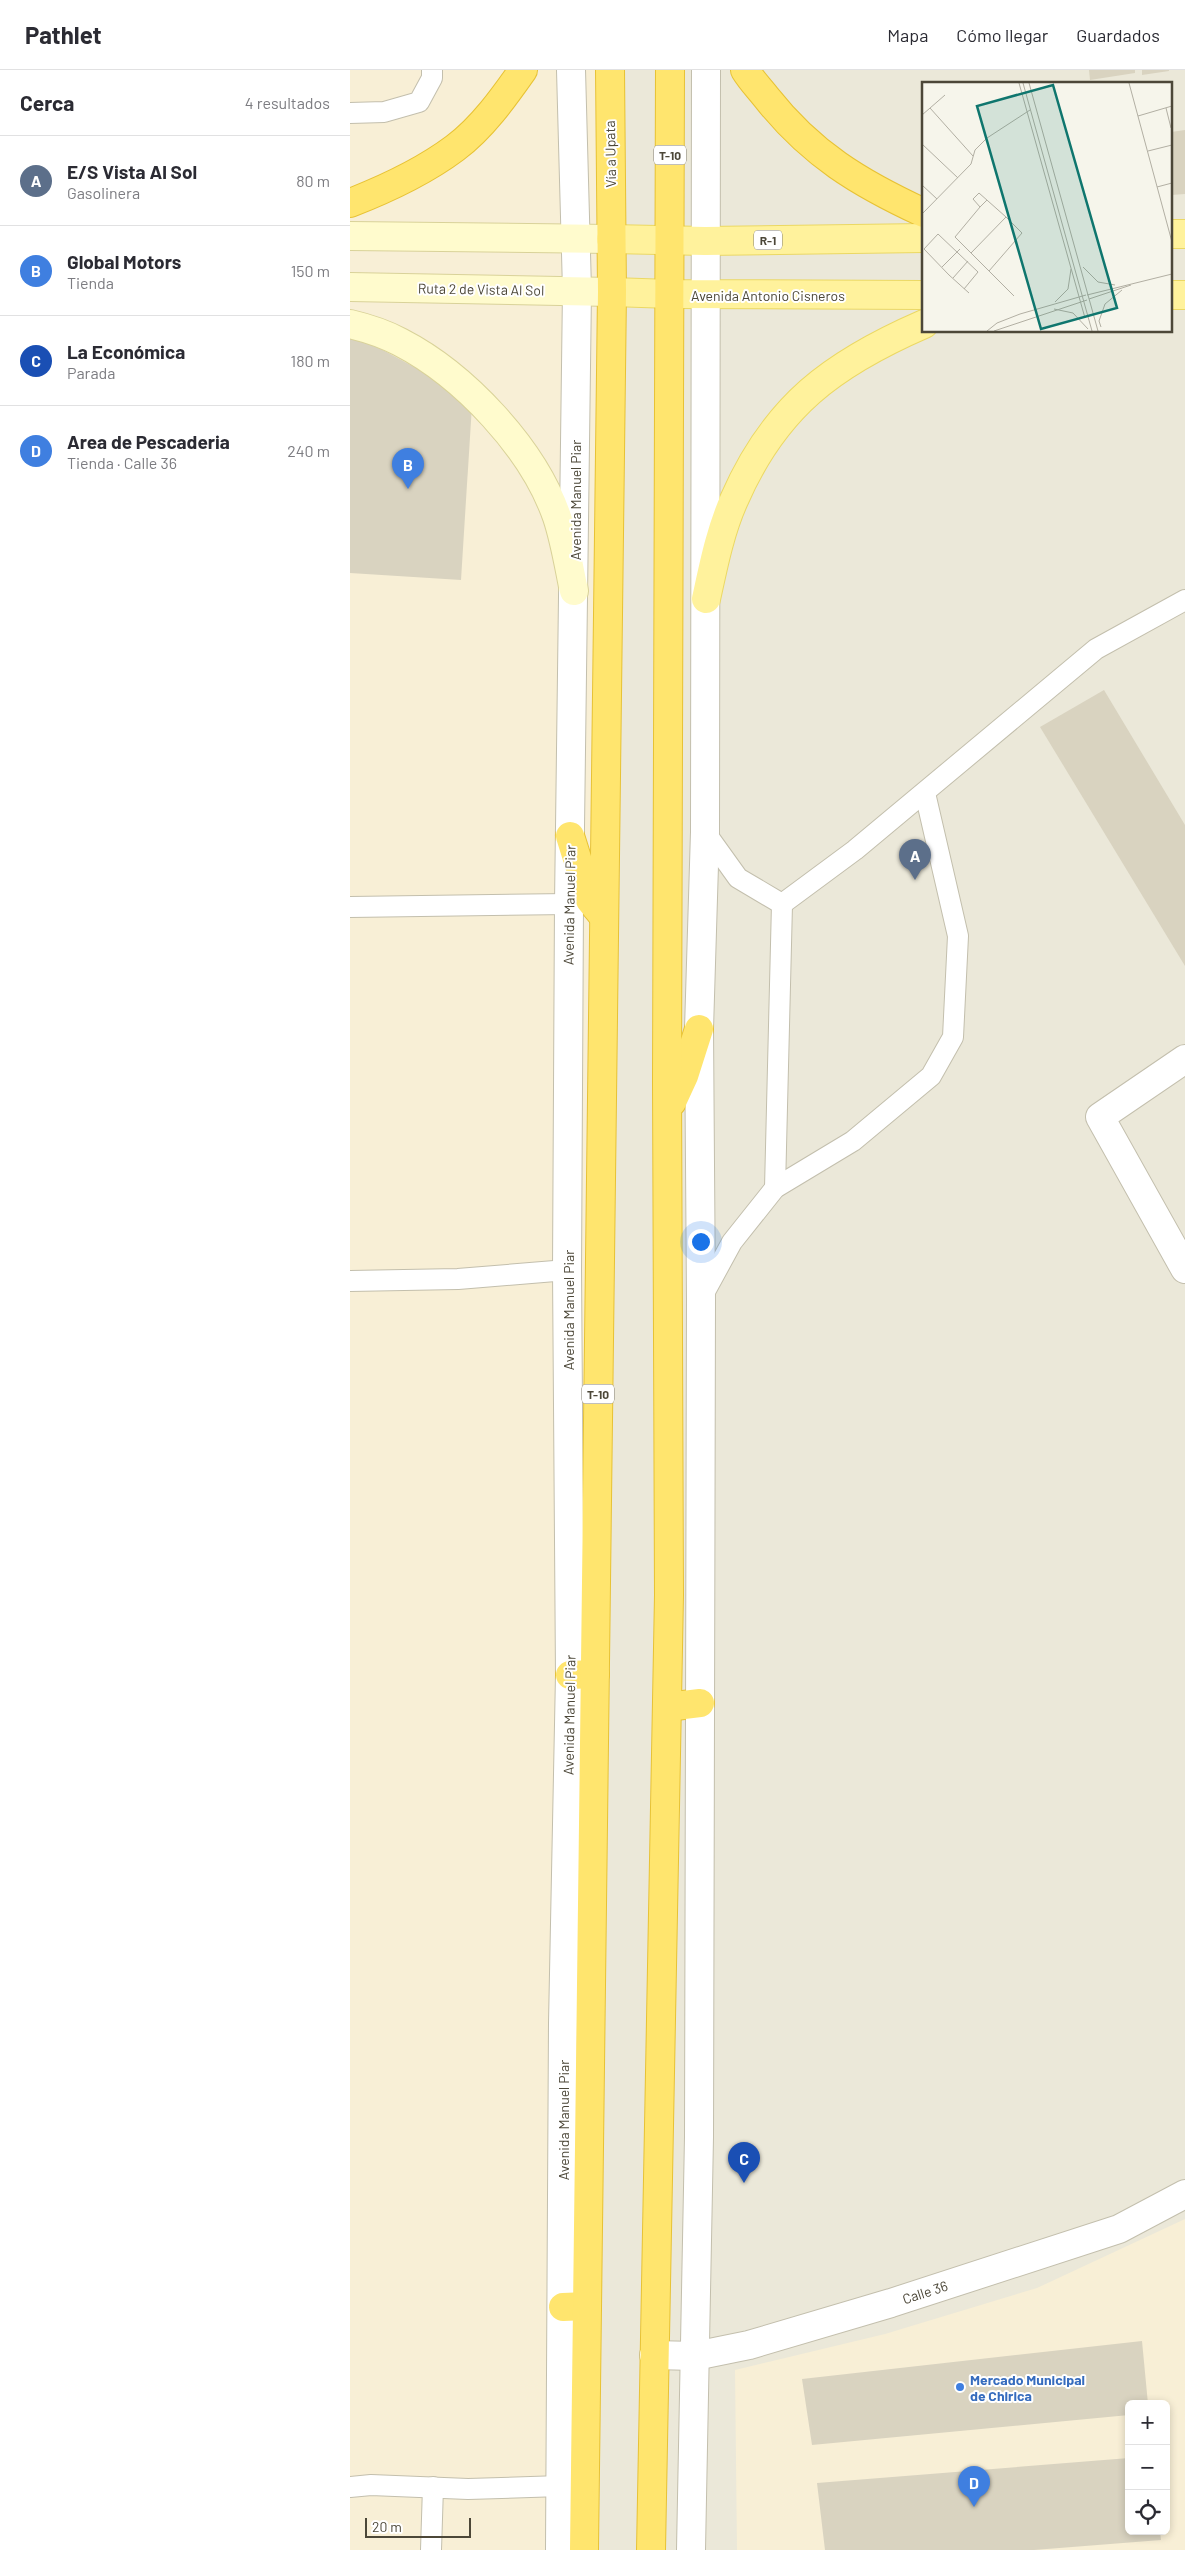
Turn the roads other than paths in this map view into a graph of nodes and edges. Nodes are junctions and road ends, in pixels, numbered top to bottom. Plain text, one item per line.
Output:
1 (432, 70) edge
2 (523, 70) edge
3 (572, 70) edge
4 (610, 70) edge
5 (670, 70) edge
6 (706, 70) edge
7 (745, 70) edge
8 (350, 113) edge
9 (350, 203) edge
10 (922, 212) edge
11 (1172, 234) edge
12 (1185, 234) edge
13 (350, 236) edge
14 (576, 237) junction
15 (922, 238) edge
16 (611, 239) junction
17 (670, 240) junction
18 (706, 241) junction
19 (350, 287) edge
20 (577, 290) junction
21 (612, 292) junction
22 (671, 294) junction
23 (706, 295) junction
24 (1172, 295) edge
25 (1185, 295) edge
26 (922, 296) edge
27 (350, 324) edge
28 (922, 325) edge
29 (574, 591) junction
30 (706, 599) junction
31 (1185, 600) edge
32 (925, 793) junction
33 (705, 832) junction
34 (570, 836) junction
35 (569, 904) junction
36 (782, 904) junction
37 (350, 907) edge
38 (604, 917) junction
39 (699, 1029) junction
40 (1185, 1059) edge
41 (667, 1110) junction
42 (776, 1188) junction
43 (1185, 1269) edge
44 (567, 1270) junction
45 (350, 1280) edge
46 (701, 1298) junction
47 (583, 1675) junction
48 (700, 1703) junction
49 (667, 1707) junction
50 (1185, 2194) edge
51 (575, 2306) junction
52 (654, 2355) junction
53 (695, 2356) junction
54 (560, 2486) junction
55 (350, 2487) edge
56 (433, 2487) junction
57 (431, 2550) edge
58 (560, 2550) edge
59 (584, 2550) edge
60 (651, 2550) edge
61 (691, 2550) edge

1 - 8 lane
2 - 9 highway
3 - 14 street, Avenida Manuel Piar / T-10
4 - 16 highway, Vía a Upata / T-10
5 - 17 highway, T-10
6 - 18 street, T-10
7 - 10 highway
11 - 12 main road
13 - 14 street
14 - 16 street
14 - 20 street, Avenida Manuel Piar / T-10
15 - 18 main road, R-1
16 - 17 main road, R-1
16 - 21 highway, Avenida Manuel Piar / T-10
17 - 18 main road, R-1
17 - 22 highway, T-10
18 - 23 street, T-10
19 - 20 street, Ruta 2 de Vista Al Sol
20 - 21 street, Ruta 2 de Vista Al Sol
20 - 29 street, Avenida Manuel Piar / T-10
21 - 22 main road, Avenida Antonio Cisneros
21 - 38 highway, Avenida Manuel Piar / T-10
22 - 23 main road, Avenida Antonio Cisneros
22 - 41 highway, T-10
23 - 26 main road, Avenida Antonio Cisneros
23 - 30 street, T-10
24 - 25 main road
27 - 29 street
28 - 30 main road
29 - 34 street, Avenida Manuel Piar / T-10
30 - 33 street, T-10
31 - 32 lane
32 - 36 lane
32 - 42 lane
33 - 36 lane
33 - 39 street, T-10
34 - 35 street, Avenida Manuel Piar / T-10
34 - 38 highway
35 - 37 lane
35 - 44 street, Avenida Manuel Piar / T-10
36 - 42 lane
38 - 47 highway, Avenida Manuel Piar / T-10
39 - 41 highway
39 - 46 street, T-10
40 - 43 street
41 - 49 highway, T-10
42 - 46 lane
44 - 45 lane
44 - 47 street, Avenida Manuel Piar / T-10
46 - 48 street, T-10
47 - 51 highway, Avenida Manuel Piar / T-10
48 - 49 highway
48 - 53 street, T-10
49 - 52 highway, T-10
50 - 53 street, Calle 36
51 - 54 street, Avenida Manuel Piar / T-10
51 - 59 highway, Avenida Manuel Piar / T-10
52 - 53 street, Calle 36
52 - 60 highway, T-10
53 - 61 street, T-10
54 - 56 lane
54 - 58 street, Avenida Manuel Piar / T-10
55 - 56 lane
56 - 57 lane

